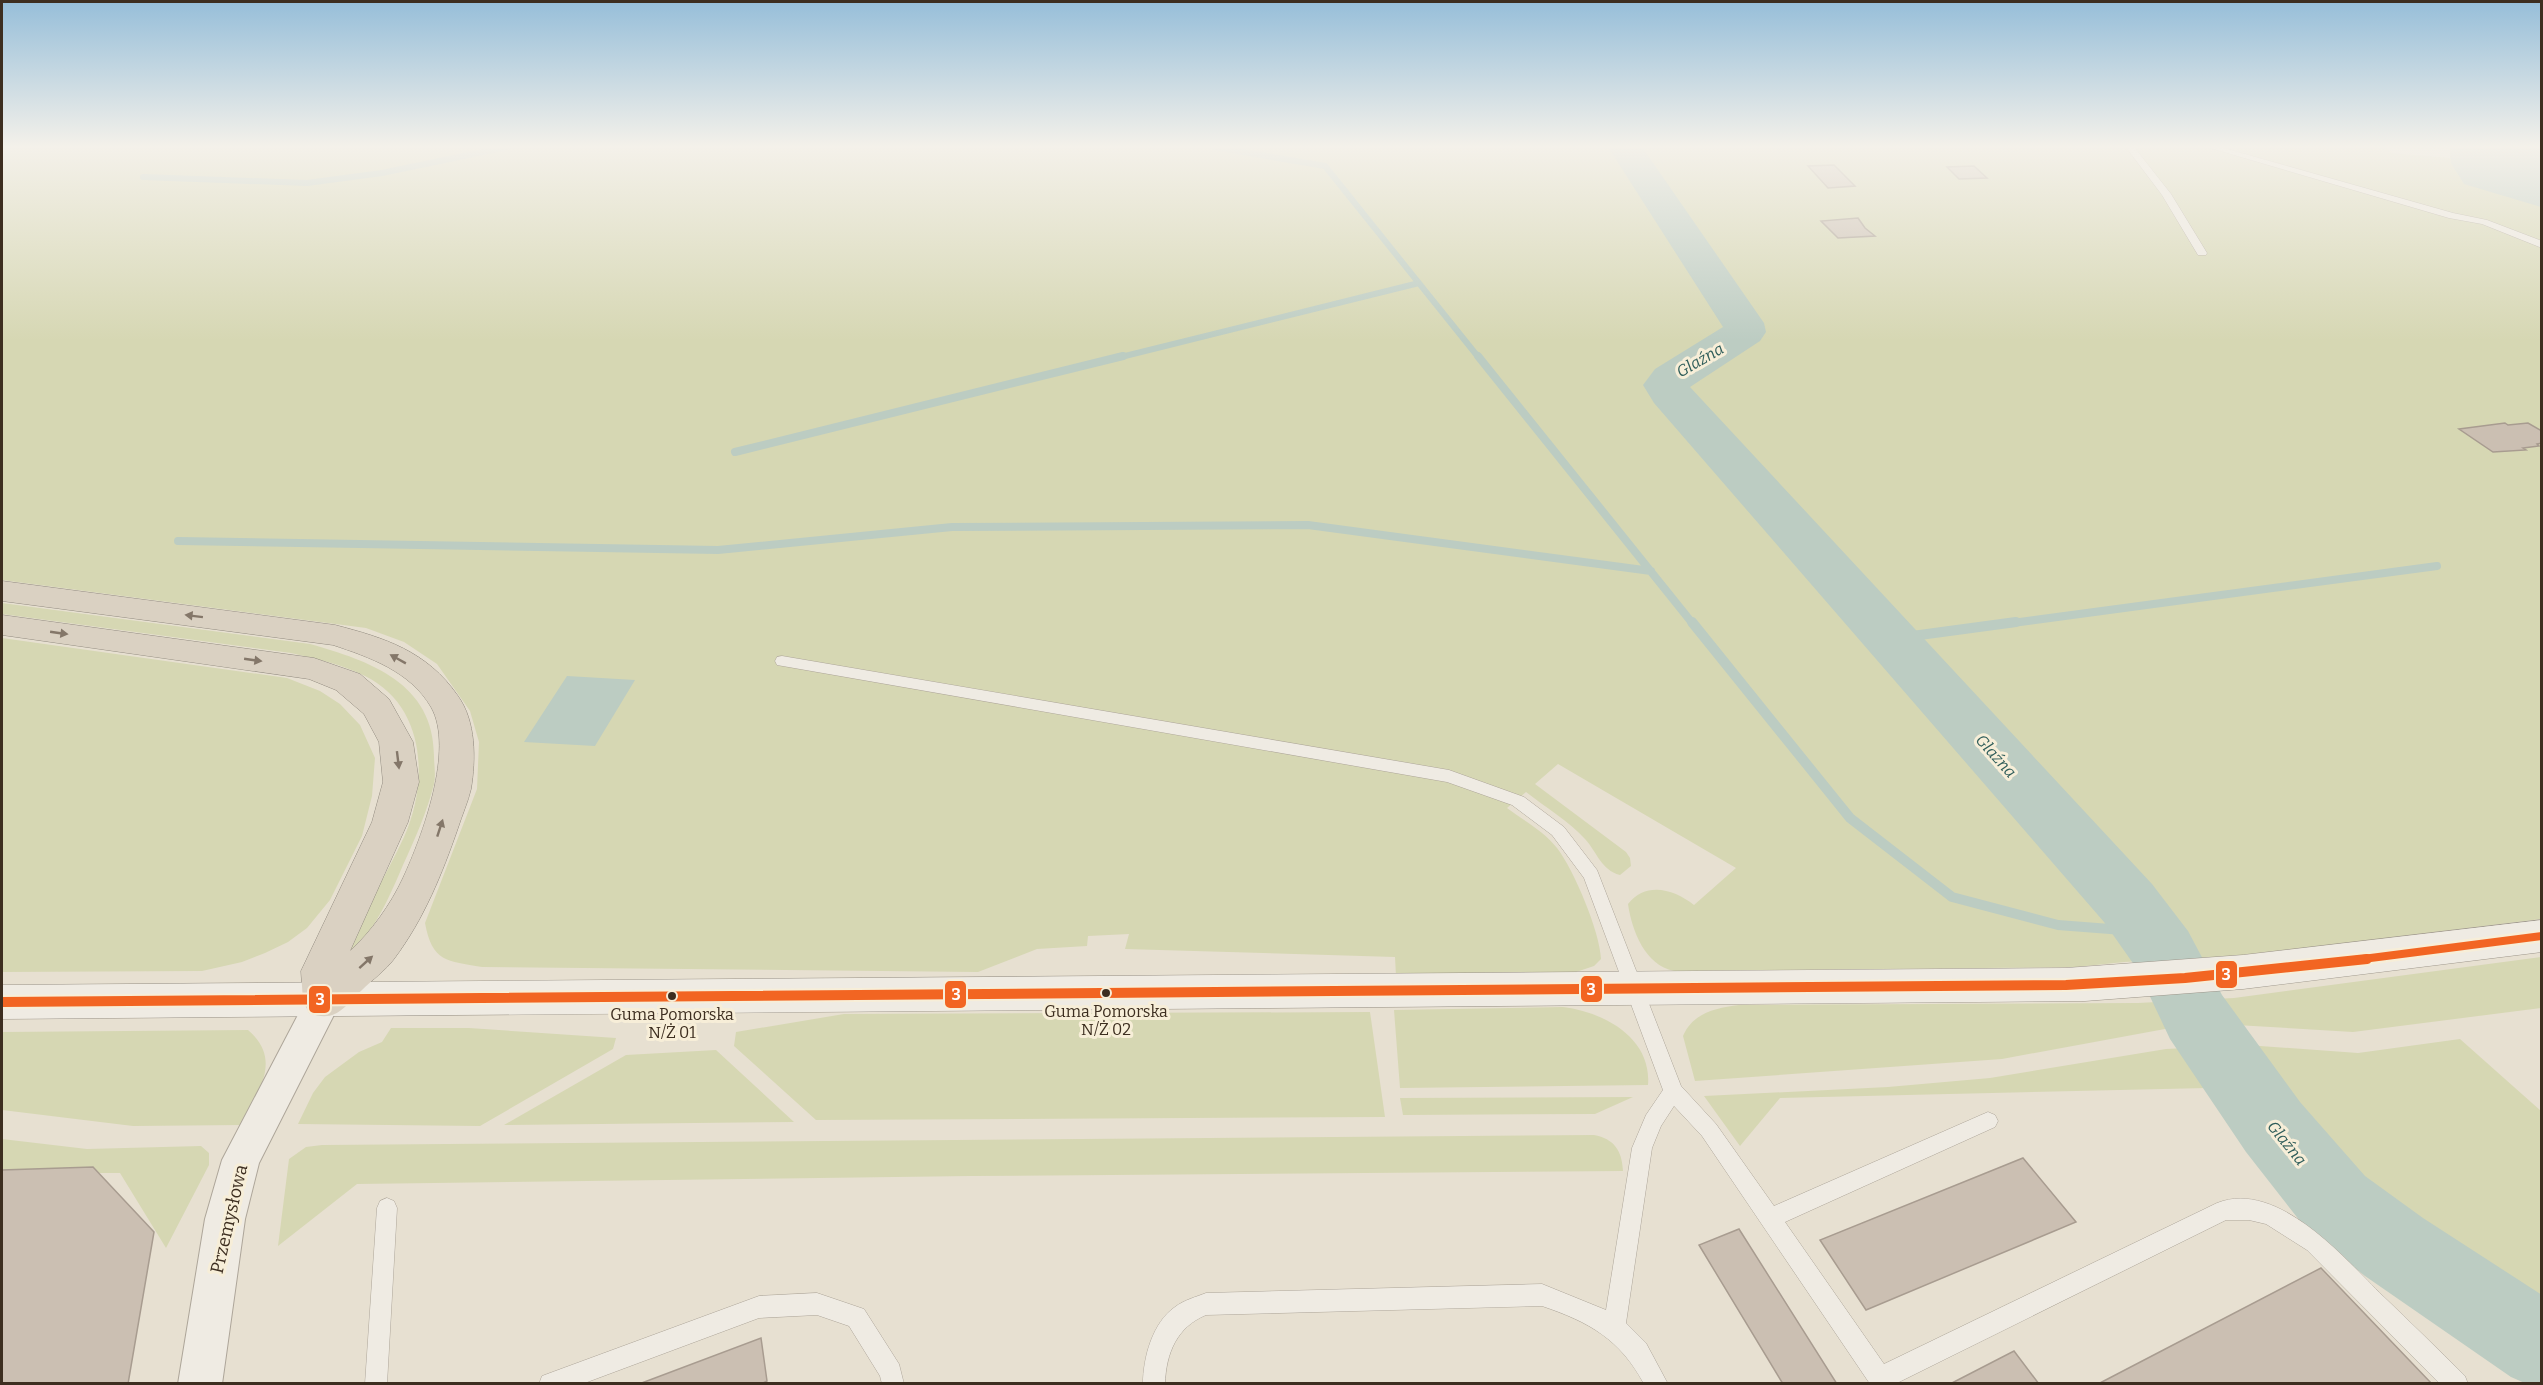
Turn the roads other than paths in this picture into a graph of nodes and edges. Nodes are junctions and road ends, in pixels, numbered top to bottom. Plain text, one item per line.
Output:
1 (2177, 212) edge
2 (2437, 212) edge
3 (2541, 245) edge
4 (2202, 253) dead end
5 (2, 591) edge
6 (2, 625) edge
7 (782, 661) dead end
8 (2541, 936) edge
9 (1636, 988) junction
10 (323, 1001) junction
11 (2, 1002) edge
12 (1673, 1091) junction
13 (1988, 1121) dead end
14 (387, 1208) dead end
15 (1770, 1218) junction
16 (1614, 1328) junction
17 (1882, 1381) edge
18 (200, 1383) edge
19 (376, 1383) edge
20 (550, 1383) edge
21 (893, 1383) edge
22 (1154, 1383) edge
23 (1657, 1383) edge
24 (2457, 1383) edge

1 - 4 lane
2 - 3 lane
10 -> 5 highway
6 -> 10 highway
7 - 9 lane
8 - 9 main road
9 - 10 main road
9 - 12 lane
10 - 11 main road
10 - 18 street, Przemysłowa
12 - 15 lane
12 - 16 lane
13 - 15 lane
14 - 19 lane
15 - 17 lane
16 - 22 lane
16 - 23 lane
17 - 24 lane
20 - 21 lane

